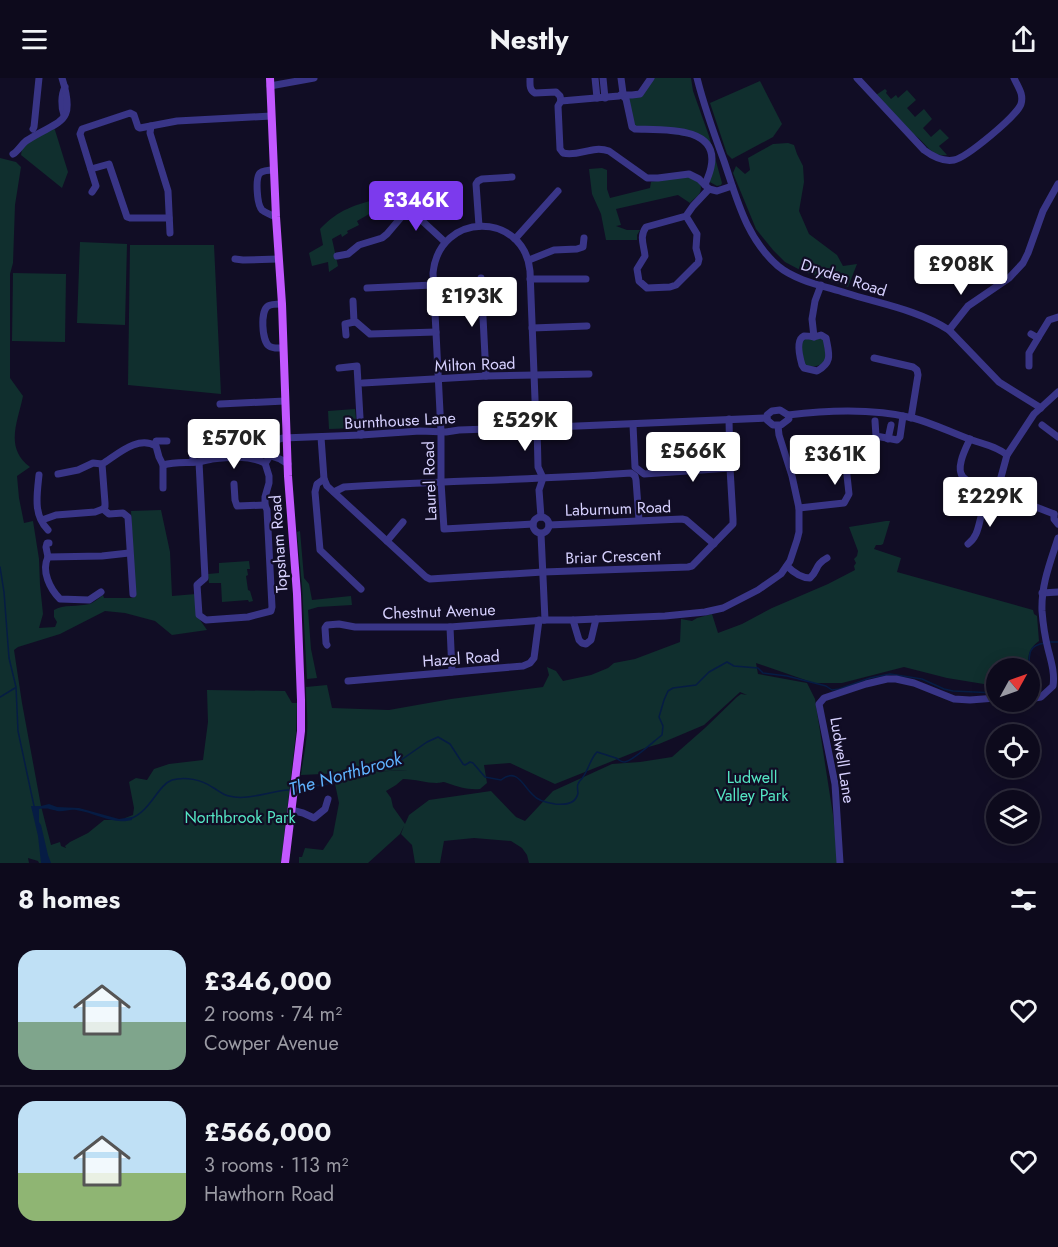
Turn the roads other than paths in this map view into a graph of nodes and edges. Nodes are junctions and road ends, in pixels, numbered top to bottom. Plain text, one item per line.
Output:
1 (39, 78) edge
2 (63, 78) edge
3 (314, 78) edge
4 (530, 78) edge
5 (595, 78) edge
6 (603, 78) edge
7 (621, 78) edge
8 (651, 78) edge
9 (697, 78) edge
10 (857, 78) edge
11 (1014, 78) edge
12 (270, 82) edge
13 (622, 95) junction
14 (601, 98) junction
15 (561, 101) junction
16 (271, 116) junction
17 (36, 125) dead end
18 (151, 126) junction
19 (13, 154) dead end
20 (91, 169) junction
21 (274, 170) junction
22 (503, 177) junction
23 (512, 177) dead end
24 (1058, 184) edge
25 (504, 186) dead end
26 (707, 187) junction
27 (733, 190) junction
28 (558, 191) dead end
29 (92, 192) dead end
30 (686, 216) junction
31 (276, 217) junction
32 (169, 218) junction
33 (479, 226) junction
34 (170, 233) dead end
35 (584, 238) dead end
36 (515, 239) junction
37 (445, 242) junction
38 (348, 254) junction
39 (337, 256) dead end
40 (278, 258) junction
41 (235, 259) dead end
42 (529, 261) junction
43 (351, 264) dead end
44 (481, 278) dead end
45 (530, 279) junction
46 (586, 279) dead end
47 (818, 284) junction
48 (433, 285) junction
49 (367, 288) dead end
50 (353, 301) dead end
51 (282, 304) junction
52 (1058, 317) edge
53 (354, 322) junction
54 (587, 326) dead end
55 (532, 328) junction
56 (949, 330) junction
57 (436, 332) junction
58 (346, 335) dead end
59 (814, 336) junction
60 (284, 348) junction
61 (874, 358) dead end
62 (1029, 366) dead end
63 (339, 368) dead end
64 (589, 374) dead end
65 (486, 376) junction
66 (534, 376) junction
67 (438, 379) junction
68 (363, 383) dead end
69 (1058, 392) edge
70 (285, 401) junction
71 (220, 404) dead end
72 (1041, 408) junction
73 (788, 415) junction
74 (903, 416) junction
75 (767, 418) junction
76 (911, 418) junction
77 (729, 419) junction
78 (875, 421) dead end
79 (633, 424) junction
80 (537, 425) junction
81 (891, 425) dead end
82 (1042, 425) dead end
83 (778, 426) junction
84 (441, 432) junction
85 (361, 435) junction
86 (321, 437) junction
87 (1058, 437) edge
88 (287, 438) junction
89 (888, 439) junction
90 (970, 439) junction
91 (167, 441) dead end
92 (156, 443) junction
93 (198, 446) dead end
94 (1007, 455) junction
95 (271, 456) junction
96 (105, 462) junction
97 (265, 463) junction
98 (197, 464) junction
99 (855, 464) dead end
100 (163, 465) junction
101 (288, 465) junction
102 (730, 468) junction
103 (58, 474) dead end
104 (39, 475) dead end
105 (543, 478) junction
106 (324, 479) junction
107 (441, 482) junction
108 (234, 484) dead end
109 (163, 488) dead end
110 (986, 488) dead end
111 (334, 492) junction
112 (996, 492) junction
113 (265, 505) junction
114 (799, 508) junction
115 (103, 509) junction
116 (1056, 512) edge
117 (541, 517) junction
118 (42, 520) junction
119 (639, 520) junction
120 (403, 522) dead end
121 (533, 524) junction
122 (1058, 524) edge
123 (549, 525) junction
124 (48, 531) dead end
125 (541, 534) junction
126 (1058, 538) edge
127 (387, 541) junction
128 (49, 543) dead end
129 (714, 544) junction
130 (968, 544) dead end
131 (129, 553) junction
132 (48, 557) junction
133 (827, 557) dead end
134 (787, 566) junction
135 (543, 572) junction
136 (361, 589) dead end
137 (101, 592) dead end
138 (1058, 592) edge
139 (1042, 593) junction
140 (133, 594) dead end
141 (596, 619) junction
142 (542, 620) junction
143 (573, 620) junction
144 (450, 627) junction
145 (327, 645) dead end
146 (452, 672) junction
147 (348, 681) dead end
148 (1040, 698) edge
149 (986, 699) edge
150 (328, 799) dead end
151 (291, 810) junction
152 (285, 863) edge
153 (840, 863) edge

1 - 17 street
2 - 19 street
3 - 12 street
4 - 15 street
5 - 14 street
6 - 14 street
7 - 13 street
8 - 13 street
9 - 27 street, Dryden Road
10 - 11 street
12 - 16 main road, Topsham Road
13 - 14 street
13 - 26 street
14 - 15 street
15 - 26 street
16 - 18 street
16 - 21 main road, Topsham Road
18 - 20 street
18 - 32 street
20 - 29 street
20 - 32 street
21 - 31 main road, Topsham Road
21 - 31 street
22 - 23 street
22 - 25 street
22 - 33 street
24 - 56 street
26 - 27 street
26 - 30 street
27 - 47 street, Dryden Road
28 - 36 street
30 - 30 street
31 - 40 main road, Topsham Road
32 - 34 street
33 - 36 street
33 - 37 street
35 - 42 street
36 - 42 street
37 - 38 street
37 - 48 street, Laurel Road
38 - 39 street
38 - 43 street
40 - 41 street
40 - 51 main road, Topsham Road
42 - 45 street
44 - 65 street
45 - 46 street
45 - 55 street
47 - 56 street, Dryden Road
47 - 59 street
48 - 49 street
48 - 57 street, Laurel Road
50 - 53 street
51 - 60 main road, Topsham Road
51 - 60 street
52 - 62 street
53 - 57 street
53 - 58 street
54 - 55 street
55 - 66 street
56 - 72 street, Dryden Road
57 - 67 street, Laurel Road
59 - 59 street
60 - 70 main road, Topsham Road
61 - 76 street
63 - 85 street
64 - 66 street, Milton Road
65 - 66 street, Milton Road
65 - 67 street, Milton Road
66 - 80 street
67 - 68 street, Milton Road
67 - 84 street, Laurel Road
69 - 72 street
70 - 71 street
70 - 88 main road, Topsham Road
72 - 94 street
73 - 74 street, Burnthouse Lane
73 - 75 street, Burnthouse Lane
73 - 83 street
74 - 76 street, Burnthouse Lane
74 - 89 street
75 - 77 street, Burnthouse Lane
75 - 83 street
76 - 90 street, Burnthouse Lane
77 - 79 street, Burnthouse Lane
77 - 102 street, Briar Crescent
78 - 89 street
79 - 80 street, Burnthouse Lane
79 - 102 street
80 - 84 street, Burnthouse Lane
80 - 105 street
81 - 89 street
82 - 87 street
83 - 114 street, Chestnut Avenue
84 - 85 street, Burnthouse Lane
84 - 107 street, Laurel Road
85 - 86 street, Burnthouse Lane
86 - 88 street, Burnthouse Lane
86 - 106 street
88 - 95 street
88 - 101 main road, Topsham Road
90 - 94 street, Burnthouse Lane
90 - 110 street
91 - 92 street
92 - 96 street
92 - 100 street
93 - 98 street
94 - 112 street
95 - 97 street
95 - 101 street
96 - 103 street
96 - 115 street
97 - 98 street
97 - 113 street
98 - 100 street
98 - 113 street
99 - 114 street
100 - 109 street
101 - 151 main road, Topsham Road
102 - 129 street, Briar Crescent
104 - 118 street
105 - 107 street
105 - 117 street
105 - 119 street
106 - 111 street, Briar Crescent
106 - 136 street
107 - 111 street
107 - 121 street, Laurel Road
108 - 113 street
111 - 127 street, Briar Crescent
112 - 116 street
112 - 130 street
114 - 134 street, Chestnut Avenue
115 - 118 street
115 - 131 street
116 - 122 street
117 - 121 street
117 - 123 street
118 - 124 street
119 - 123 street, Laburnum Road
119 - 129 street, Laburnum Road
120 - 127 street
121 - 125 street
123 - 125 street
125 - 135 street, Hazel Road
126 - 139 street
127 - 135 street, Briar Crescent
128 - 132 street
129 - 135 street, Briar Crescent
131 - 132 street
131 - 140 street
132 - 137 street
133 - 134 street
134 - 141 street, Chestnut Avenue
135 - 142 street, Hazel Road
138 - 139 street
139 - 148 street
141 - 143 street, Chestnut Avenue
141 - 143 street
142 - 143 street, Chestnut Avenue
142 - 144 street, Chestnut Avenue
142 - 146 street, Hazel Road
144 - 145 street, Chestnut Avenue
144 - 146 street
146 - 147 street, Hazel Road
149 - 153 street, Ludwell Lane
150 - 151 street
151 - 152 main road, Topsham Road

